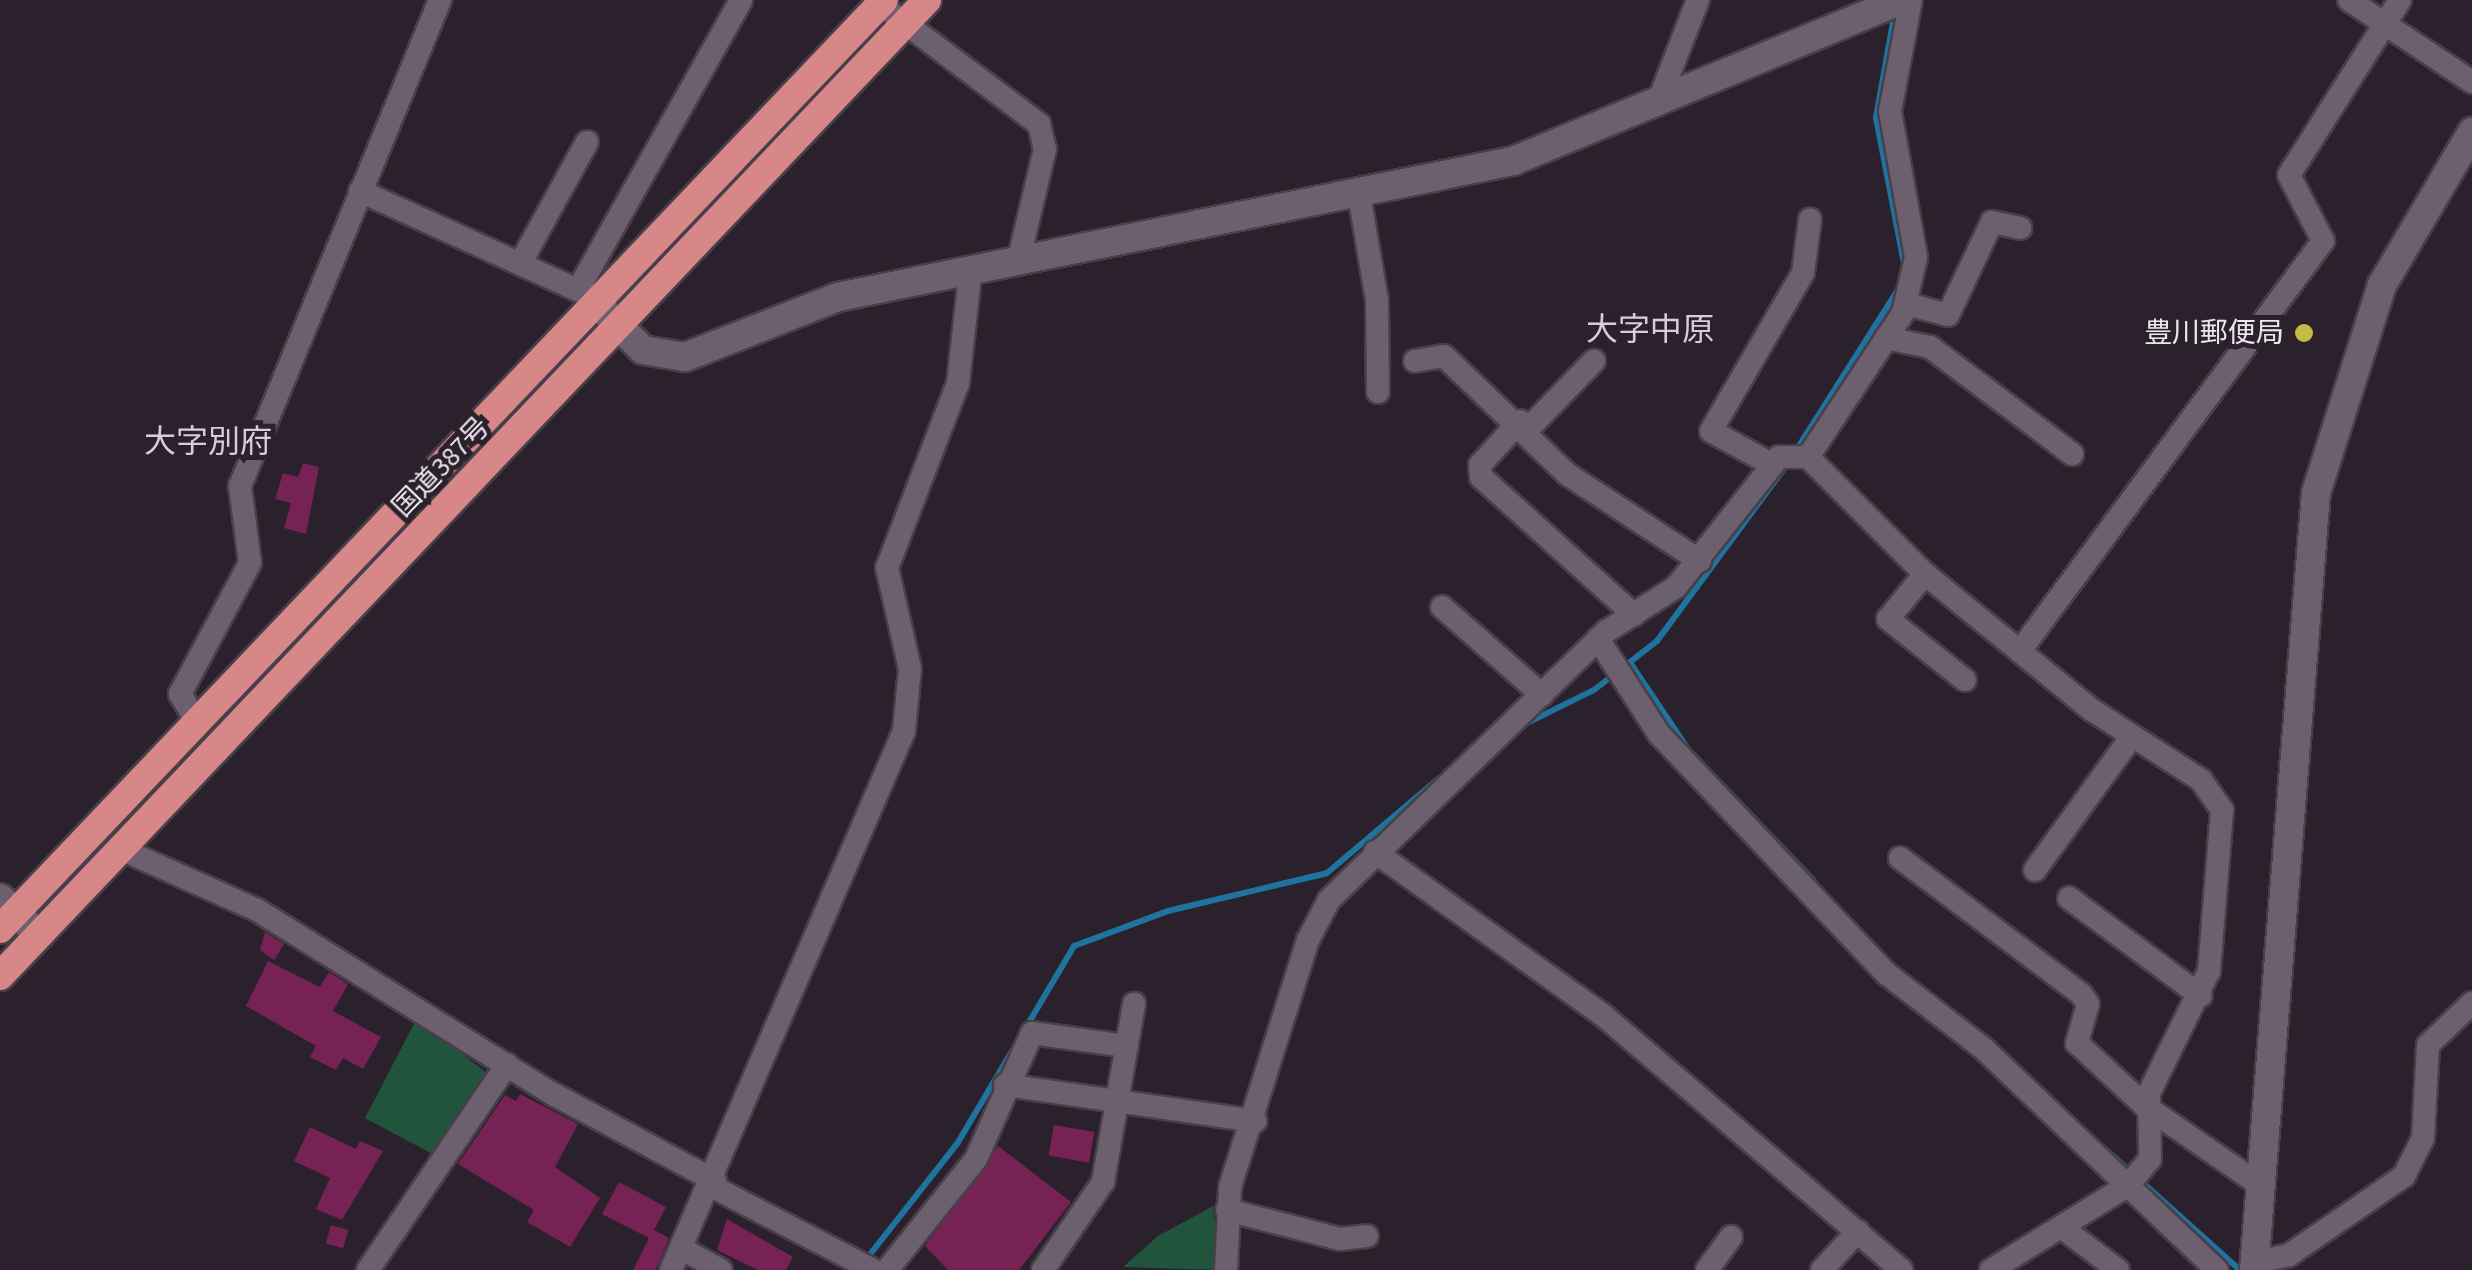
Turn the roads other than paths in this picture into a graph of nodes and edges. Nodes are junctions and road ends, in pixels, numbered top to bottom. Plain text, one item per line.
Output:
1 (440, 0) edge
2 (740, 0) edge
3 (926, 0) edge
4 (1698, 0) edge
5 (2348, 0) edge
6 (2400, 0) edge
7 (878, 2) edge
8 (1899, 2) edge
9 (905, 22) junction
10 (2384, 25) junction
11 (2472, 82) edge
12 (1657, 105) junction
13 (2472, 132) edge
14 (587, 142) dead end
15 (360, 191) junction
16 (1359, 194) junction
17 (1810, 219) dead end
18 (2020, 228) dead end
19 (1019, 258) junction
20 (521, 262) junction
21 (971, 268) junction
22 (587, 296) junction
23 (1907, 304) junction
24 (619, 326) junction
25 (1886, 338) junction
26 (1415, 361) dead end
27 (1594, 361) dead end
28 (1378, 392) dead end
29 (1524, 425) junction
30 (2072, 454) dead end
31 (1808, 457) junction
32 (1772, 464) junction
33 (1700, 562) junction
34 (1924, 574) junction
35 (1442, 606) dead end
36 (1634, 615) junction
37 (1598, 639) junction
38 (2023, 647) junction
39 (1965, 680) dead end
40 (1542, 695) junction
41 (197, 722) junction
42 (2132, 736) junction
43 (121, 850) junction
44 (1375, 852) junction
45 (1900, 858) dead end
46 (2035, 870) dead end
47 (2069, 898) dead end
48 (5, 913) edge
49 (39, 935) junction
50 (0, 976) edge
51 (2201, 996) junction
52 (2472, 1002) edge
53 (1134, 1004) dead end
54 (1127, 1046) junction
55 (506, 1065) junction
56 (1005, 1085) junction
57 (1118, 1100) junction
58 (2146, 1106) junction
59 (1255, 1121) junction
60 (2136, 1176) junction
61 (714, 1184) junction
62 (2260, 1184) junction
63 (1227, 1210) junction
64 (2062, 1227) junction
65 (1858, 1231) junction
66 (1367, 1236) dead end
67 (1731, 1237) dead end
68 (677, 1260) edge
69 (2254, 1261) edge
70 (368, 1270) edge
71 (721, 1270) edge
72 (873, 1270) edge
73 (887, 1270) edge
74 (1042, 1270) edge
75 (1226, 1270) edge
76 (1707, 1270) edge
77 (1822, 1270) edge
78 (1901, 1270) edge
79 (1991, 1270) edge
80 (2118, 1270) edge
81 (2218, 1270) edge

1 - 15 street
2 - 22 street
3 - 9 highway, 国道387号
4 - 12 street
5 - 10 street
6 - 10 street
7 - 9 street
7 - 22 highway, 国道387号
8 - 12 street
8 - 23 street
9 - 19 street
9 - 24 highway, 国道387号
10 - 11 street
10 - 38 street
12 - 16 street
13 - 62 street
14 - 20 street
15 - 20 street
15 - 41 street
16 - 19 street
16 - 28 street
17 - 32 street
18 - 23 street
19 - 21 street
20 - 22 street
21 - 24 street
21 - 61 street
22 - 24 street
22 - 41 highway, 国道387号
23 - 25 street
24 - 43 highway, 国道387号
25 - 30 street
25 - 31 street
26 - 29 street
27 - 29 street
29 - 33 street
29 - 36 street
31 - 32 street
31 - 34 street
32 - 33 street
33 - 36 street
34 - 38 street
34 - 39 street
35 - 40 street
36 - 37 street
37 - 40 street
37 - 60 street
38 - 42 street
40 - 44 street
41 - 48 highway, 国道387号
42 - 46 street
42 - 51 street
43 - 49 highway, 国道387号
43 - 55 street
44 - 59 street
44 - 65 street
45 - 58 street
47 - 51 street
48 - 49 street
49 - 50 highway, 国道387号
51 - 58 street
52 - 69 street
53 - 54 street
54 - 56 street
54 - 57 street
55 - 61 street
55 - 70 street
56 - 57 street
56 - 73 street
57 - 59 street
57 - 74 street
58 - 60 street
58 - 62 street
59 - 63 street
60 - 64 street
60 - 81 street
61 - 68 street
61 - 72 street
62 - 69 street
63 - 66 street
63 - 75 street
64 - 79 street
64 - 80 street
65 - 77 street
65 - 78 street
67 - 76 street
68 - 71 street

